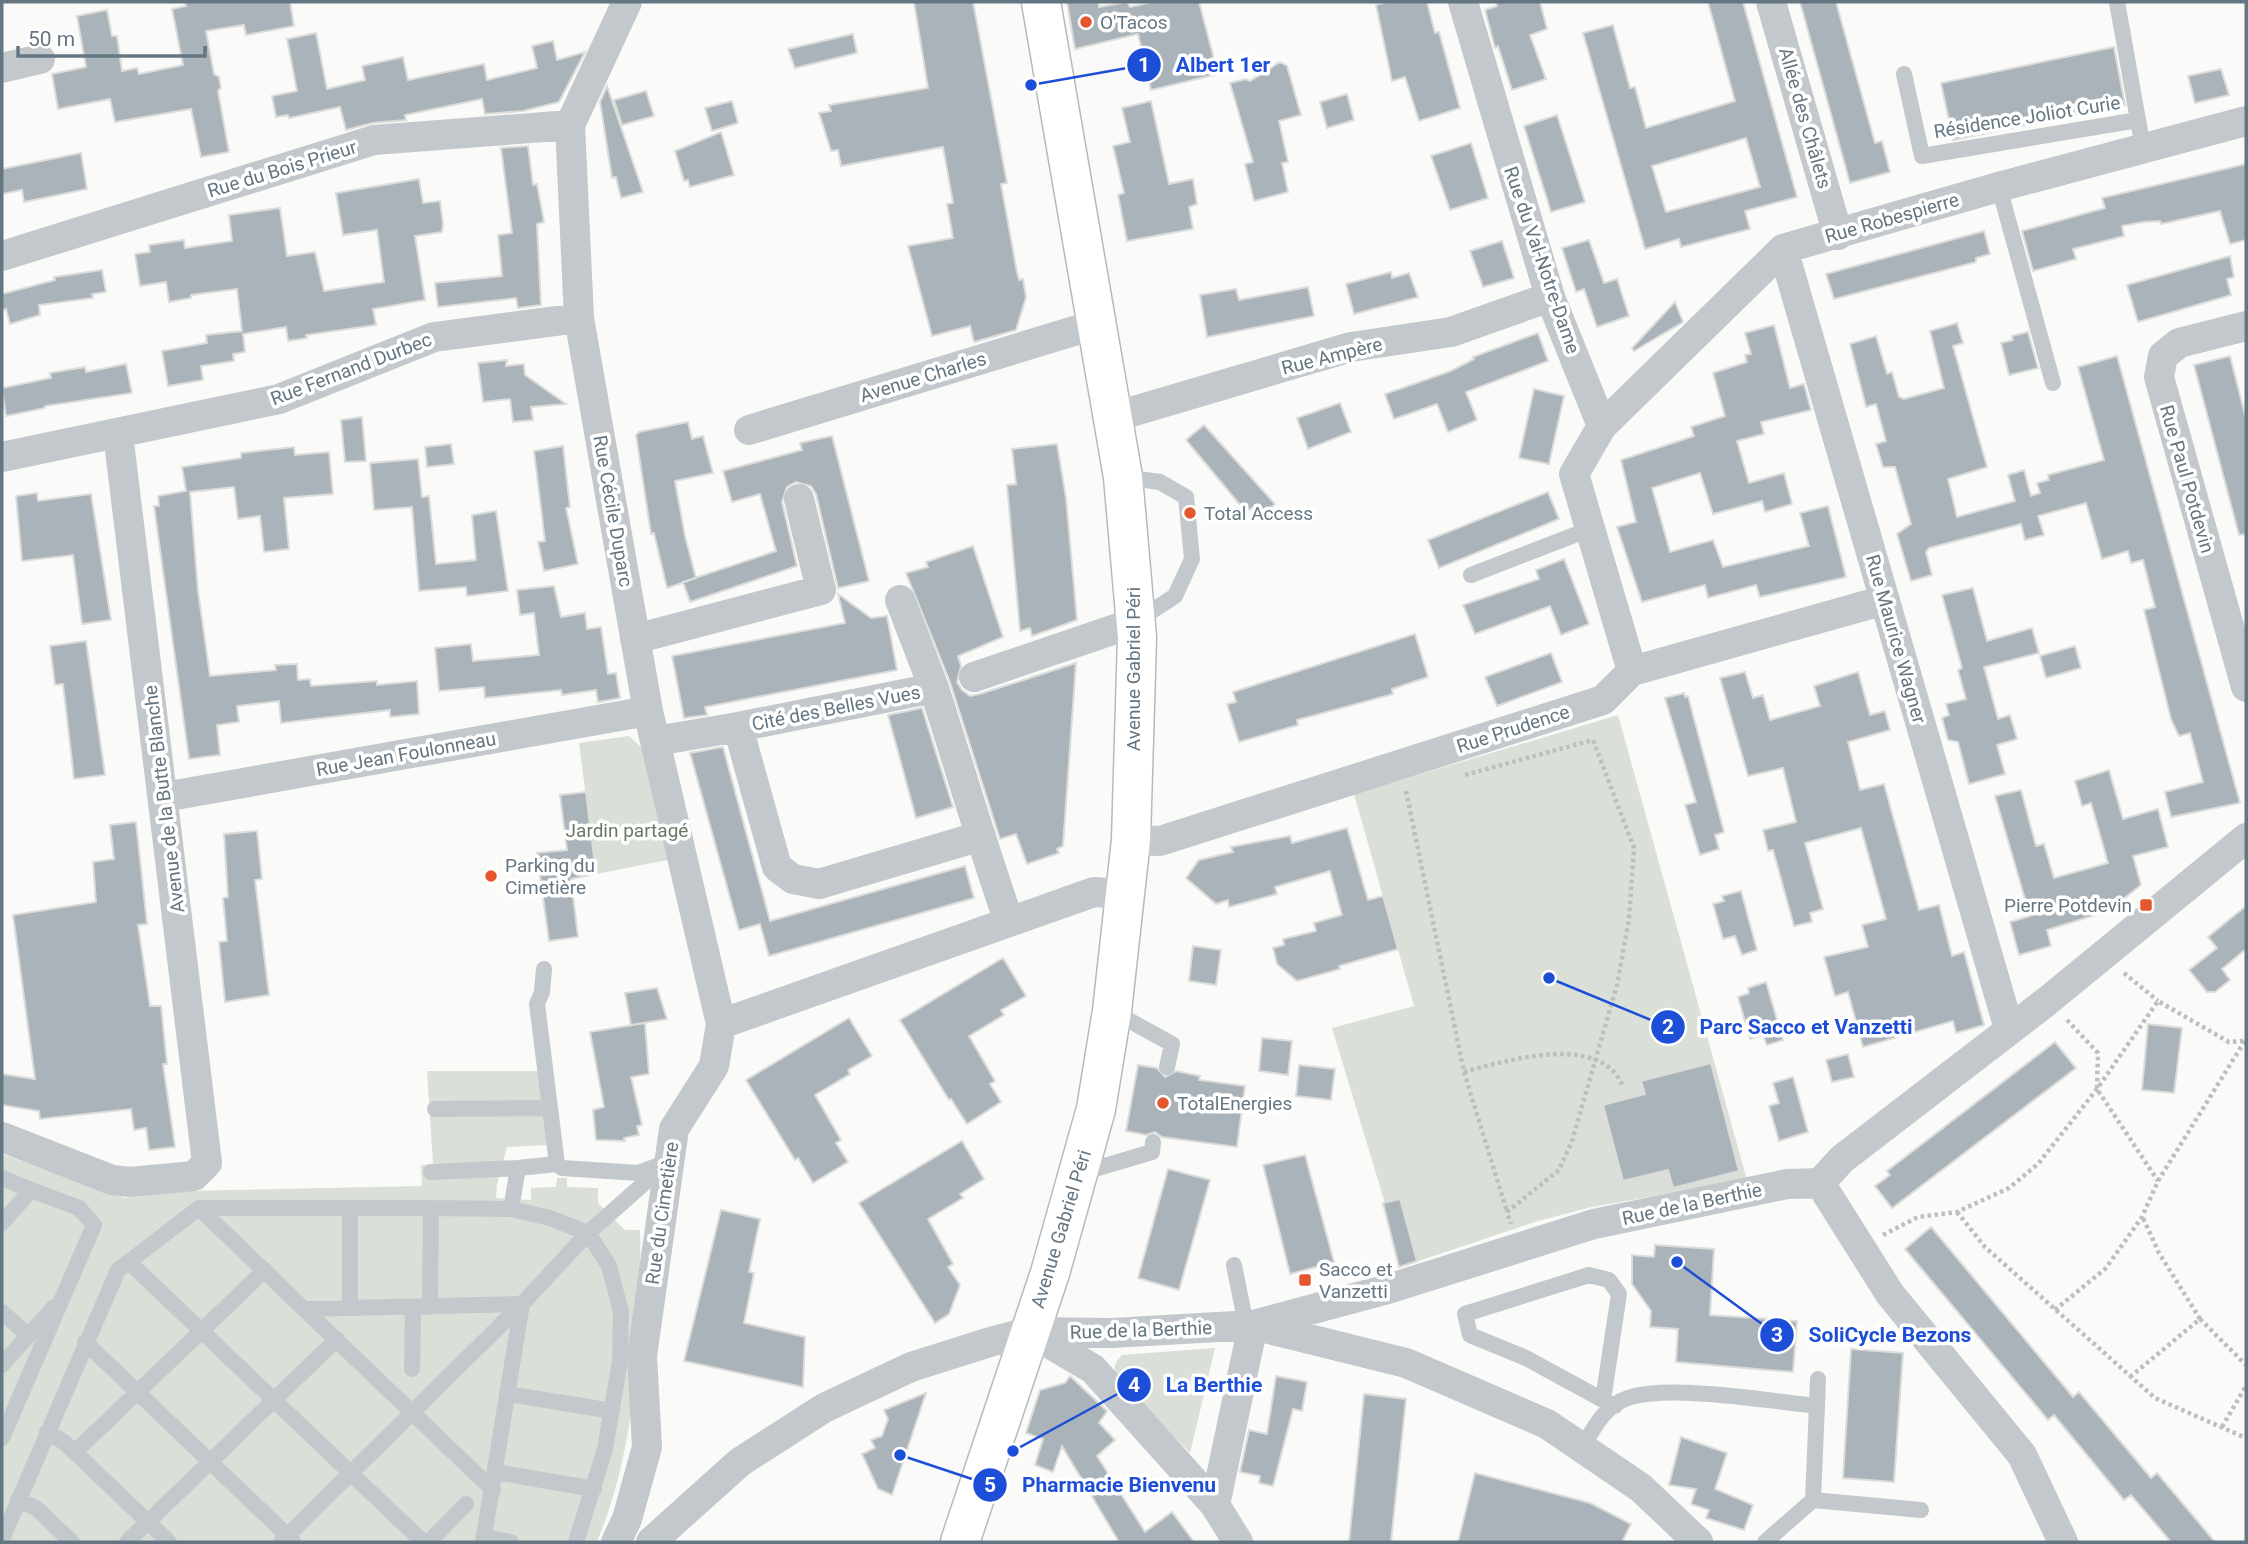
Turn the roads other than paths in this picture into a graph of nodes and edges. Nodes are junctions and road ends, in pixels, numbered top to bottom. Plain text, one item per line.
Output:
1 (627, 2) edge
2 (1041, 2) edge
3 (1463, 2) edge
4 (1772, 2) edge
5 (2117, 2) edge
6 (40, 59) dead end
7 (2, 68) edge
8 (1903, 75) dead end
9 (2246, 121) edge
10 (570, 125) junction
11 (2141, 134) junction
12 (1999, 187) junction
13 (1838, 235) junction
14 (1783, 249) junction
15 (2, 256) edge
16 (1550, 297) junction
17 (579, 318) junction
18 (1097, 324) junction
19 (2246, 326) edge
20 (2053, 383) dead end
21 (1114, 417) junction
22 (1602, 426) junction
23 (749, 430) dead end
24 (118, 434) junction
25 (2, 457) edge
26 (1123, 477) junction
27 (799, 499) dead end
28 (1590, 529) junction
29 (1471, 575) dead end
30 (900, 600) dead end
31 (1885, 600) junction
32 (1136, 622) junction
33 (635, 639) junction
34 (1632, 671) junction
35 (974, 677) dead end
36 (2246, 687) edge
37 (934, 688) junction
38 (648, 711) junction
39 (738, 727) junction
40 (656, 741) junction
41 (164, 797) junction
42 (981, 836) junction
43 (2246, 838) edge
44 (1131, 840) junction
45 (1126, 894) junction
46 (1009, 922) junction
47 (544, 969) dead end
48 (1112, 1011) junction
49 (721, 1024) junction
50 (2010, 1029) junction
51 (1167, 1067) dead end
52 (550, 1108) junction
53 (435, 1109) dead end
54 (2, 1138) edge
55 (1153, 1142) dead end
56 (669, 1161) junction
57 (557, 1164) junction
58 (517, 1168) junction
59 (431, 1172) dead end
60 (1079, 1174) junction
61 (2, 1178) edge
62 (1820, 1183) junction
63 (31, 1190) junction
64 (199, 1208) junction
65 (350, 1209) junction
66 (431, 1209) junction
67 (512, 1209) junction
68 (2, 1223) edge
69 (588, 1233) junction
70 (129, 1262) junction
71 (1234, 1265) dead end
72 (265, 1270) junction
73 (63, 1297) junction
74 (522, 1304) junction
75 (413, 1307) junction
76 (430, 1307) junction
77 (350, 1308) junction
78 (304, 1309) junction
79 (2, 1312) edge
80 (1250, 1325) junction
81 (201, 1331) junction
82 (1030, 1332) junction
83 (29, 1335) junction
84 (337, 1339) junction
85 (85, 1342) junction
86 (2, 1365) edge
87 (412, 1370) dead end
88 (1818, 1379) dead end
89 (138, 1392) junction
90 (508, 1394) junction
91 (274, 1400) junction
92 (1609, 1403) junction
93 (1817, 1406) junction
94 (412, 1409) junction
95 (7, 1411) edge
96 (612, 1411) junction
97 (47, 1432) junction
98 (2, 1438) edge
99 (1582, 1448) junction
100 (75, 1452) junction
101 (210, 1461) junction
102 (496, 1472) junction
103 (350, 1473) junction
104 (594, 1489) junction
105 (493, 1490) junction
106 (18, 1500) junction
107 (1813, 1500) junction
108 (466, 1504) dead end
109 (1215, 1504) junction
110 (1921, 1510) dead end
111 (148, 1522) junction
112 (1228, 1538) edge
113 (2, 1539) edge
114 (624, 1539) edge
115 (288, 1540) edge
116 (484, 1540) edge
117 (72, 1542) edge
118 (127, 1542) edge
119 (169, 1542) edge
120 (423, 1542) edge
121 (429, 1542) edge
122 (511, 1542) edge
123 (576, 1542) edge
124 (650, 1542) edge
125 (960, 1542) edge
126 (1698, 1542) edge
127 (1765, 1542) edge
128 (2063, 1542) edge

1 - 10 street, Rue Cécile Duparc
2 - 18 main road, Avenue Gabriel Péri
3 - 16 street, Rue du Val-Notre-Dame
4 - 13 street, Allée des Châlets
5 - 11 lane, Résidence Joliot Curie
6 - 7 street
8 - 11 lane, Résidence Joliot Curie
9 - 11 street, Rue Robespierre
10 - 15 street, Rue du Bois Prieur
10 - 17 street, Rue Cécile Duparc
11 - 12 street, Rue Robespierre
12 - 13 street, Rue Robespierre
12 - 20 lane
13 - 14 street, Rue Robespierre
14 - 22 street
14 - 31 street, Rue Maurice Wagner
16 - 21 street, Rue Ampère
16 - 22 street, Rue du Val-Notre-Dame
17 - 24 street, Rue Fernand Durbec
17 - 33 street, Rue Cécile Duparc
18 - 21 main road, Avenue Gabriel Péri
18 - 23 street, Avenue Charles
19 - 36 street, Rue Paul Potdevin
21 - 26 main road, Avenue Gabriel Péri
22 - 28 street
24 - 25 street, Rue Fernand Durbec
24 - 41 street, Avenue de la Butte Blanche
26 - 32 main road, Avenue Gabriel Péri
26 - 32 lane
27 - 33 street
28 - 29 lane
28 - 34 street
30 - 37 street, Cité des Belles Vues
31 - 34 street
31 - 50 street, Rue Maurice Wagner
32 - 35 street
32 - 44 main road, Avenue Gabriel Péri
33 - 38 street, Rue Cécile Duparc
34 - 44 street, Rue Prudence
37 - 39 street, Cité des Belles Vues
37 - 42 street, Cité des Belles Vues
38 - 40 street, Rue Cécile Duparc
38 - 41 street, Rue Jean Foulonneau
39 - 40 street, Cité des Belles Vues
39 - 42 street, Cité des Belles Vues
40 - 49 street, Rue Cécile Duparc
41 - 54 street, Avenue de la Butte Blanche
42 - 46 street, Cité des Belles Vues
43 - 50 street
44 - 45 main road, Avenue Gabriel Péri
45 - 46 street
45 - 48 main road, Avenue Gabriel Péri
46 - 49 street
47 - 52 lane
48 - 51 lane
48 - 60 main road, Avenue Gabriel Péri
49 - 56 street, Rue du Cimetière
50 - 62 street
52 - 53 lane
52 - 57 lane
55 - 60 lane
56 - 57 lane
56 - 69 lane
56 - 114 street, Rue du Cimetière
57 - 58 lane
58 - 59 lane
58 - 67 lane
60 - 82 main road, Avenue Gabriel Péri
61 - 63 lane
62 - 80 street, Rue de la Berthie
62 - 128 street
63 - 68 lane
63 - 73 lane
64 - 65 lane
64 - 70 lane
64 - 72 lane
65 - 66 lane
65 - 77 lane
66 - 67 lane
66 - 76 lane
67 - 69 lane
69 - 74 lane
69 - 96 lane
70 - 81 lane
70 - 85 lane
71 - 80 lane
72 - 78 lane
72 - 81 lane
73 - 83 lane
73 - 95 lane
74 - 76 lane
74 - 90 lane
74 - 94 lane
75 - 76 lane
75 - 77 lane
75 - 87 lane
77 - 78 lane
78 - 84 lane
79 - 83 lane
80 - 82 street, Rue de la Berthie
80 - 99 street
80 - 109 street
81 - 89 lane
81 - 91 lane
82 - 109 street
82 - 124 street, Rue de la Berthie
82 - 125 main road, Avenue Gabriel Péri
83 - 86 lane
84 - 91 lane
84 - 94 lane
85 - 89 lane
85 - 97 lane
88 - 93 lane
89 - 100 lane
89 - 101 lane
90 - 96 lane
90 - 102 lane
91 - 101 lane
91 - 103 lane
92 - 92 lane
92 - 93 lane
92 - 99 lane
93 - 107 lane
94 - 103 lane
94 - 105 lane
95 - 98 lane
96 - 104 lane
97 - 100 lane
97 - 106 lane
99 - 126 street
100 - 111 lane
101 - 111 lane
101 - 115 lane
102 - 104 lane
102 - 105 lane
103 - 115 lane
103 - 120 lane
104 - 123 lane
105 - 116 lane
106 - 113 lane
106 - 117 lane
107 - 110 lane
107 - 127 lane
108 - 121 lane
109 - 112 street
111 - 118 lane
111 - 119 lane
116 - 122 lane

